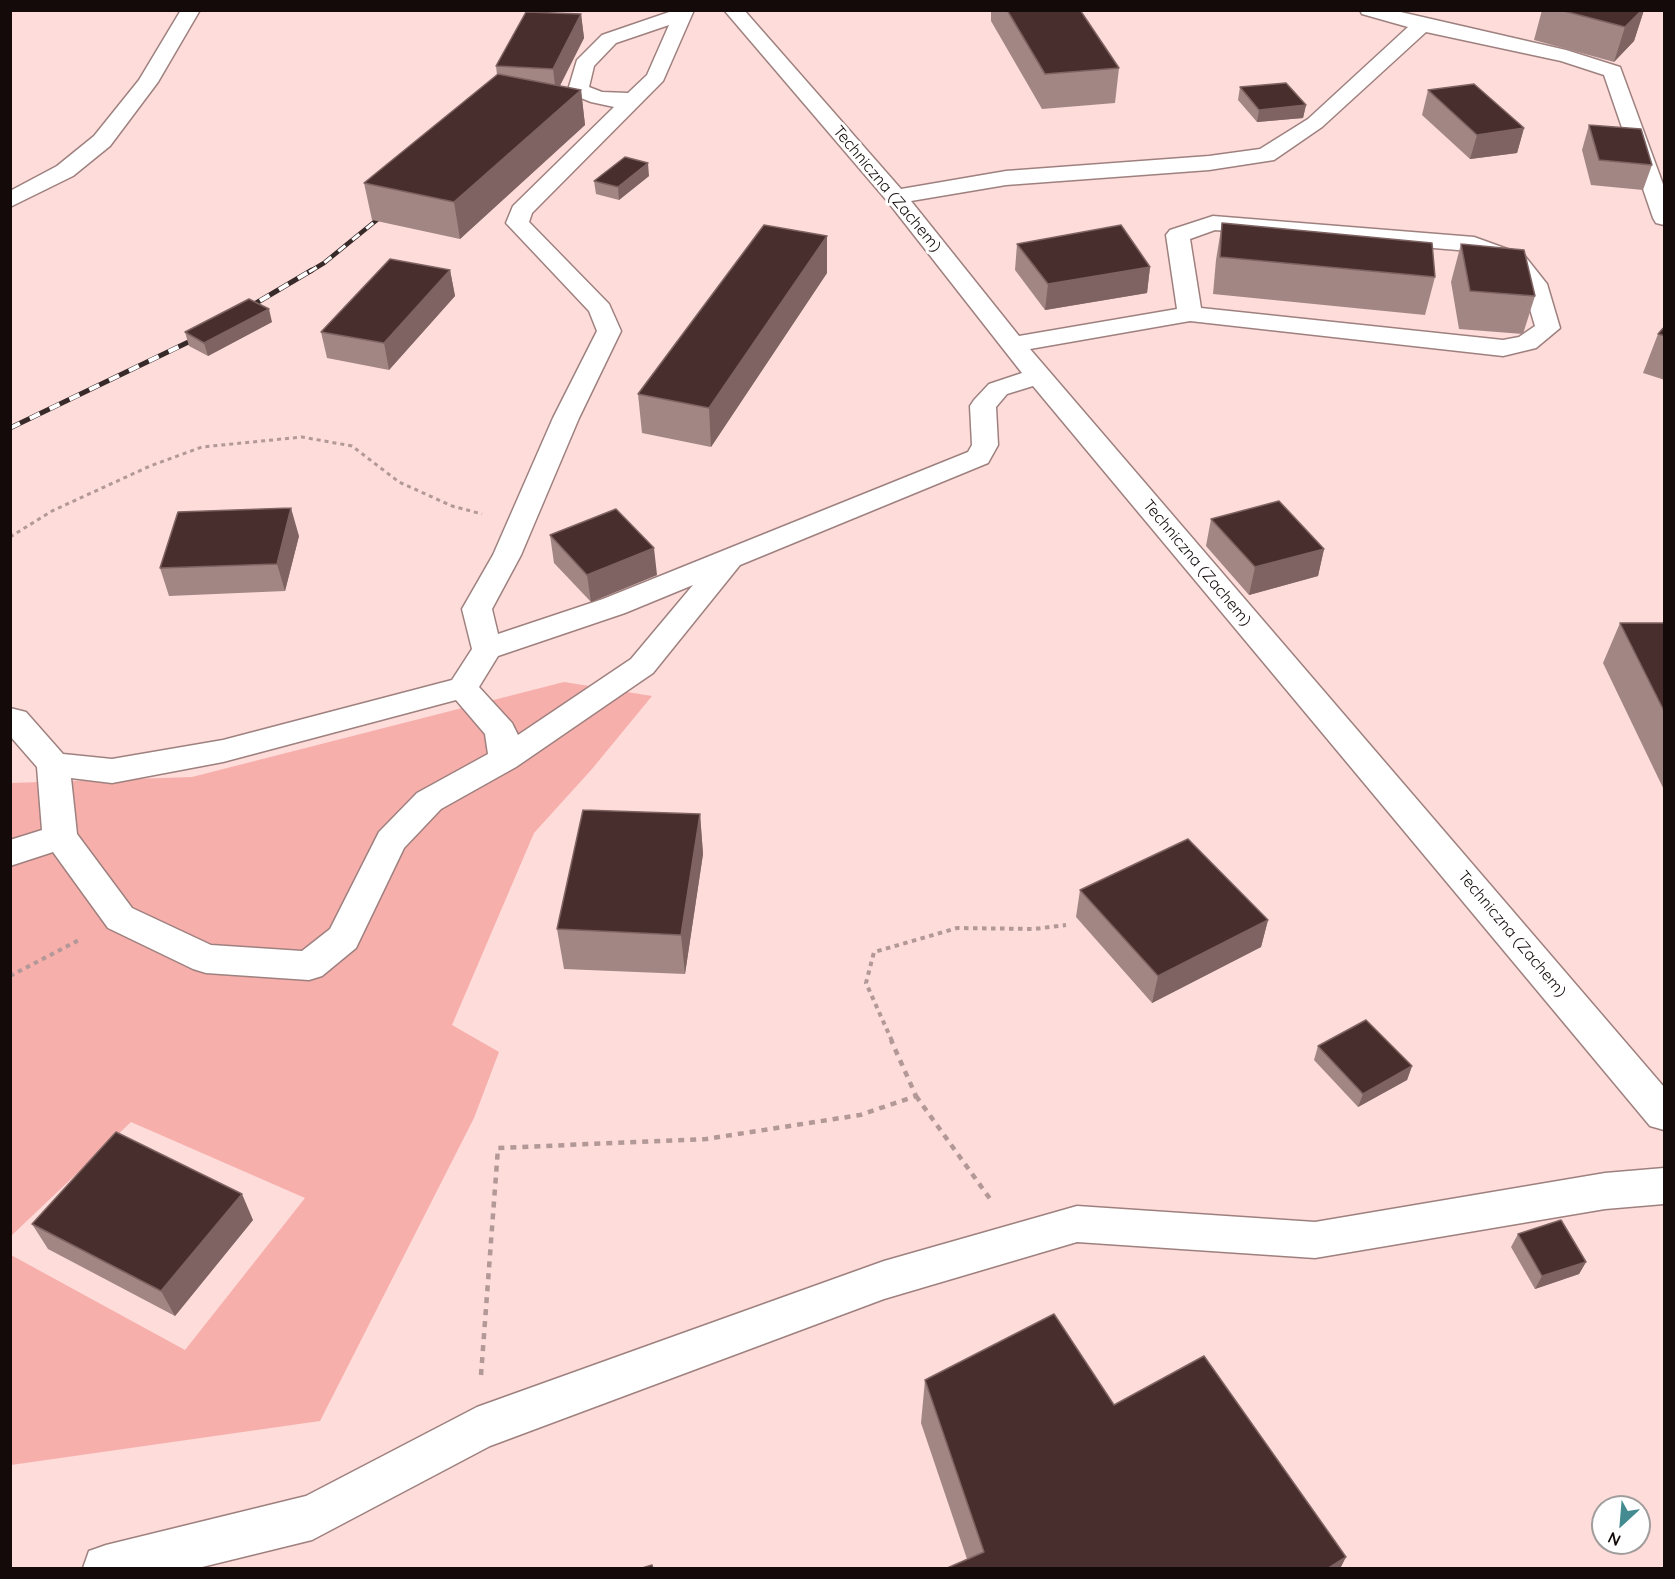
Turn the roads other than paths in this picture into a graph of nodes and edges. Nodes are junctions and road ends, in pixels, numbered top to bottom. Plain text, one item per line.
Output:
1 (191, 10) edge
2 (734, 10) edge
3 (1376, 11) edge
4 (685, 12) edge
5 (1422, 26) junction
6 (635, 98) junction
7 (896, 198) junction
8 (10, 200) edge
9 (1665, 218) edge
10 (1190, 314) junction
11 (1014, 344) junction
12 (1038, 376) junction
13 (730, 559) junction
14 (487, 649) junction
15 (463, 688) junction
16 (10, 719) edge
17 (505, 759) junction
18 (53, 764) junction
19 (60, 837) junction
20 (10, 853) edge
21 (1665, 1114) edge
22 (1665, 1186) edge
23 (106, 1569) edge

1 - 8 lane
2 - 7 lane, Techniczna (Zachem)
3 - 5 lane
4 - 6 lane
4 - 6 lane
5 - 7 lane
5 - 9 lane
6 - 14 lane
7 - 11 lane, Techniczna (Zachem)
10 - 10 lane
10 - 11 lane
11 - 12 lane, Techniczna (Zachem)
12 - 13 lane
12 - 21 lane, Techniczna (Zachem)
13 - 14 lane
13 - 17 lane
14 - 15 lane
15 - 17 lane
15 - 18 lane
16 - 18 lane
17 - 19 lane
18 - 19 lane
19 - 20 lane
22 - 23 lane

